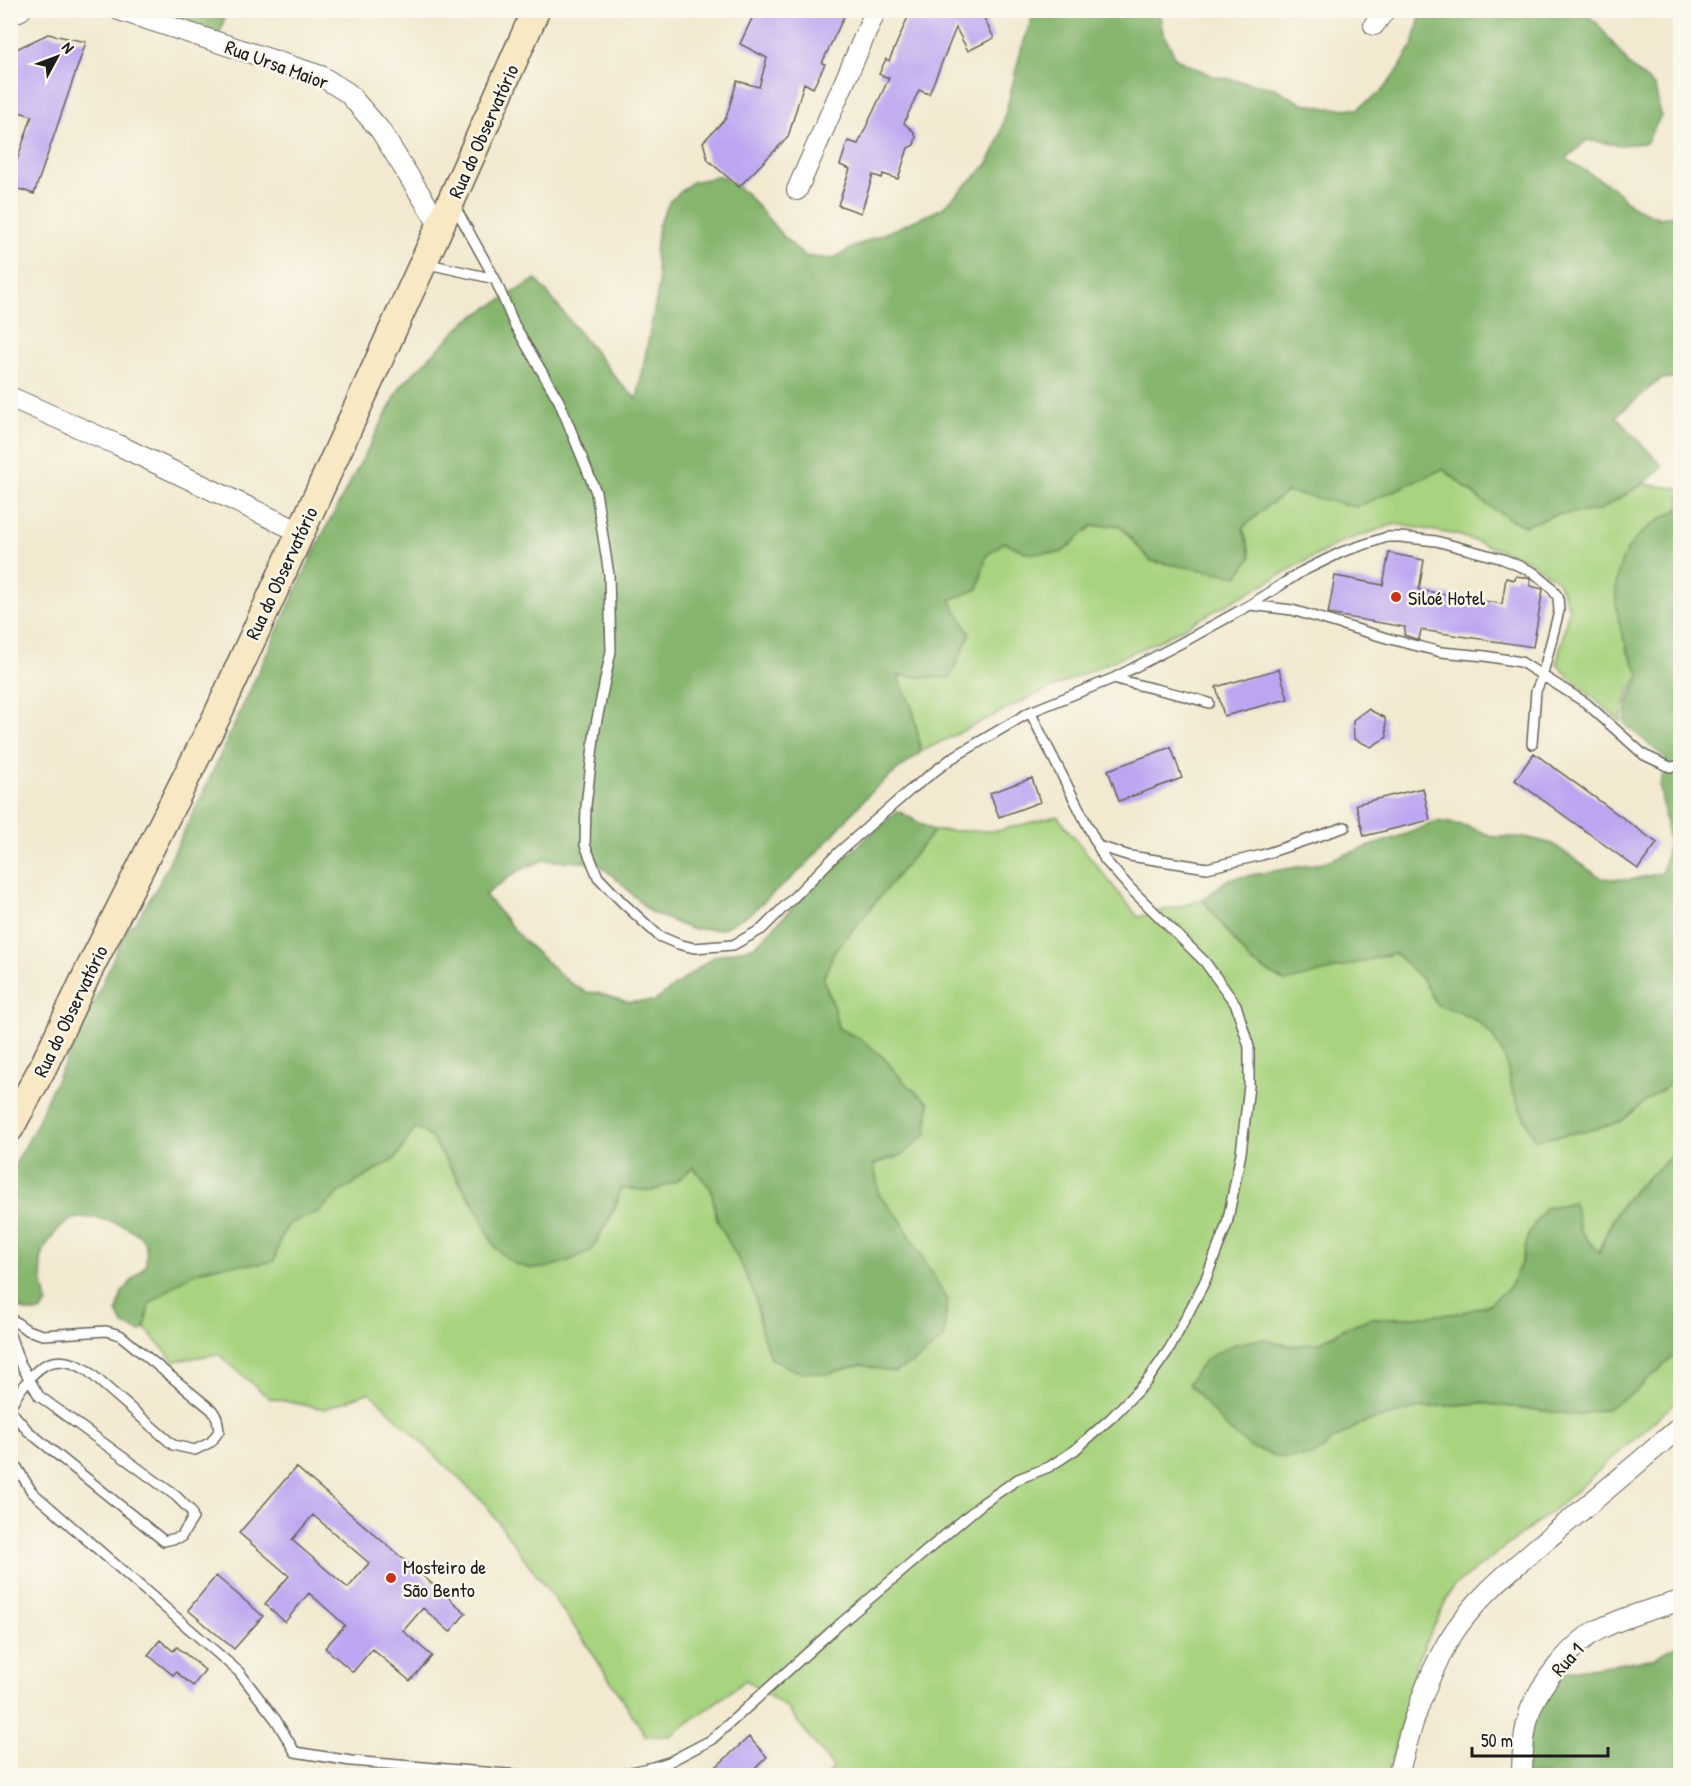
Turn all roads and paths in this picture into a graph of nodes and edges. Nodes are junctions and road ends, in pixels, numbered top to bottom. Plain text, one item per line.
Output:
1 (21, 10) edge
2 (119, 10) edge
3 (536, 10) edge
4 (876, 10) edge
5 (10, 15) edge
6 (797, 190) dead end
7 (452, 200) junction
8 (441, 226) junction
9 (423, 263) junction
10 (495, 279) junction
11 (10, 397) edge
12 (300, 532) junction
13 (1250, 605) junction
14 (1542, 677) junction
15 (1114, 678) junction
16 (1209, 703) dead end
17 (1030, 712) junction
18 (1532, 744) dead end
19 (1680, 766) edge
20 (1345, 827) dead end
21 (1098, 846) junction
22 (10, 1128) edge
23 (10, 1318) edge
24 (10, 1335) edge
25 (28, 1378) junction
26 (10, 1408) edge
27 (1680, 1427) edge
28 (10, 1453) edge
29 (1680, 1601) edge
30 (533, 1776) edge
31 (613, 1776) edge
32 (1398, 1776) edge
33 (1522, 1776) edge

1 - 5 street
2 - 8 street, Rua Ursa Maior
3 - 7 street, Rua do Observatório
4 - 6 street
7 - 8 street, Rua do Observatório
7 - 10 lane
8 - 9 street, Rua do Observatório
9 - 10 lane
9 - 12 street, Rua do Observatório
10 - 17 lane
11 - 12 street
12 - 22 street, Rua do Observatório
13 - 14 lane
13 - 14 lane
13 - 15 lane
14 - 18 lane
14 - 19 lane
15 - 16 lane
15 - 17 lane
17 - 21 lane
20 - 21 lane
21 - 31 lane
23 - 25 lane
24 - 25 lane
25 - 26 lane
25 - 26 lane
27 - 32 street
28 - 30 lane
29 - 33 street, Rua 1

